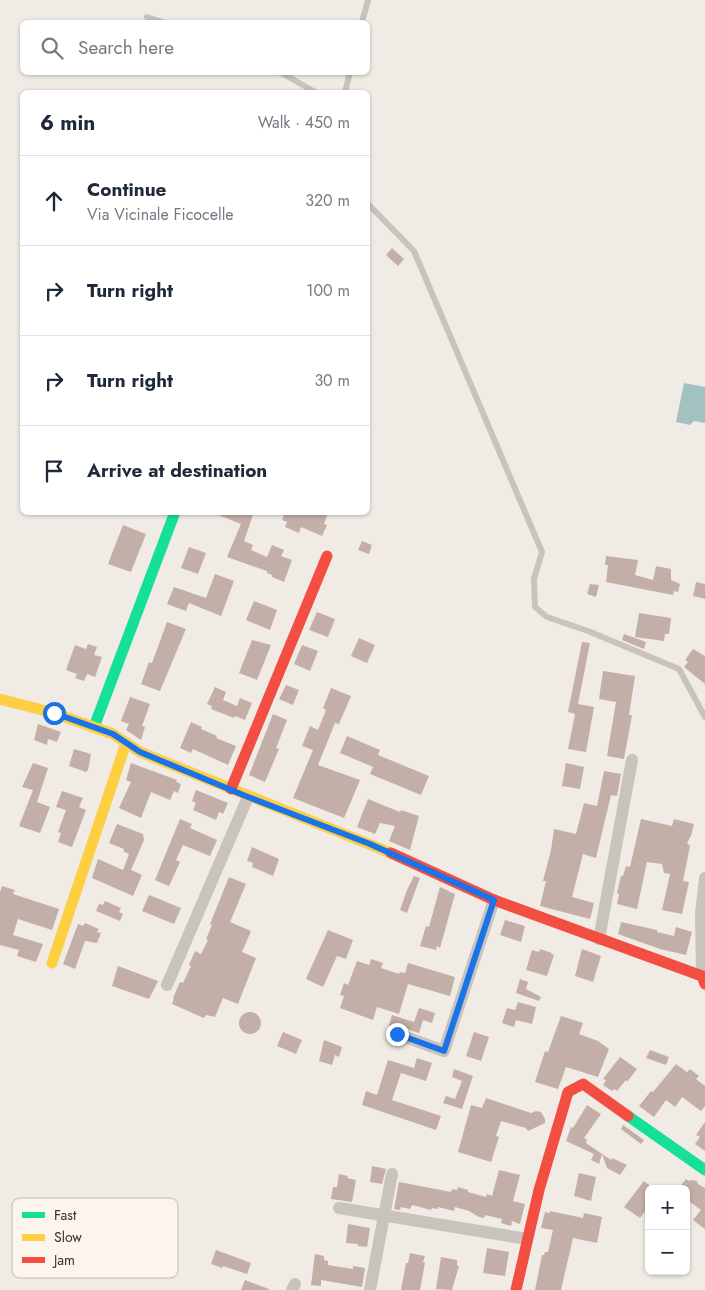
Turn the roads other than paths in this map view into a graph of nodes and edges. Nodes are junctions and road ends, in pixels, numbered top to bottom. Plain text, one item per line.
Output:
1 (368, 0) edge
2 (147, 17) dead end
3 (156, 20) edge
4 (363, 20) edge
5 (285, 75) edge
6 (349, 75) edge
7 (312, 90) edge
8 (346, 90) edge
9 (370, 206) edge
10 (174, 515) edge
11 (327, 556) dead end
12 (0, 699) edge
13 (705, 717) edge
14 (94, 727) junction
15 (126, 743) junction
16 (632, 760) dead end
17 (231, 789) junction
18 (248, 797) junction
19 (705, 878) edge
20 (494, 900) junction
21 (599, 939) junction
22 (52, 963) dead end
23 (703, 980) edge
24 (167, 985) dead end
25 (397, 1034) dead end
26 (705, 1170) edge
27 (392, 1174) dead end
28 (338, 1208) dead end
29 (384, 1215) junction
30 (527, 1239) junction
31 (370, 1290) edge
32 (516, 1290) edge

1 - 4 lane
2 - 3 lane
5 - 7 lane
6 - 8 lane
9 - 13 lane
10 - 14 street
11 - 17 street
12 - 14 street
14 - 15 street
15 - 17 street
15 - 22 street
16 - 21 street
17 - 18 street
18 - 20 street
18 - 24 street
19 - 23 street
20 - 21 street
20 - 25 street
21 - 23 street
26 - 30 street
27 - 29 street
28 - 29 street
29 - 30 street
29 - 31 street
30 - 32 street

